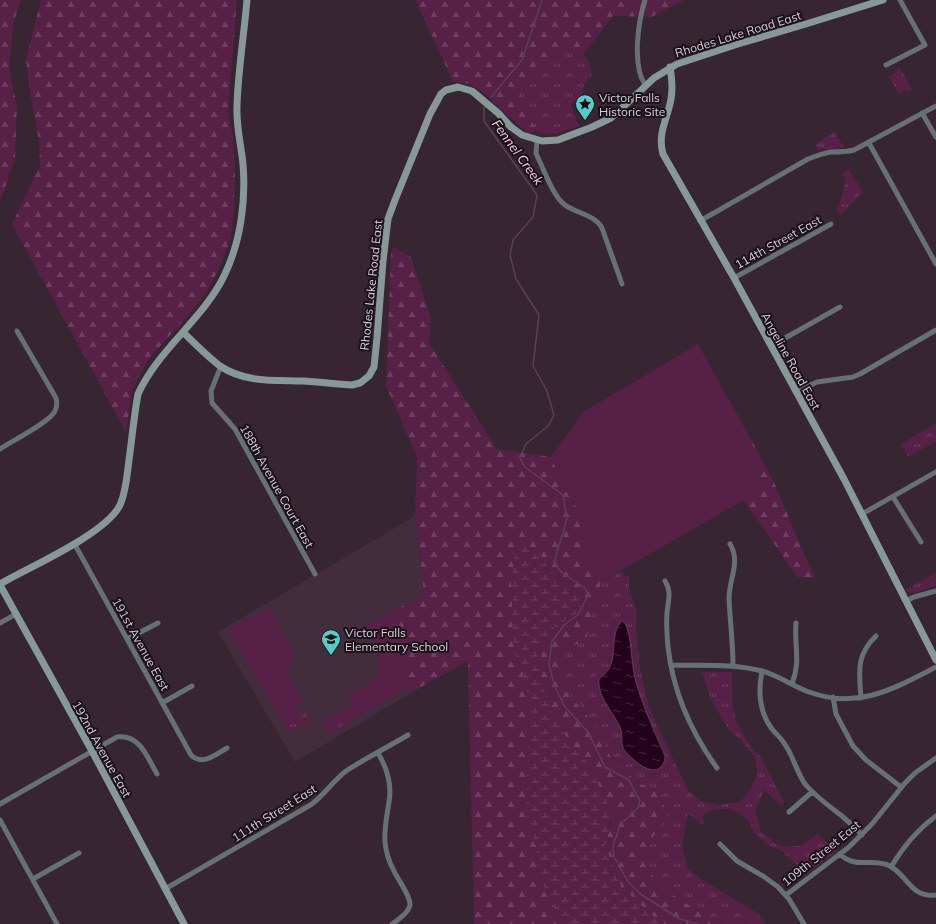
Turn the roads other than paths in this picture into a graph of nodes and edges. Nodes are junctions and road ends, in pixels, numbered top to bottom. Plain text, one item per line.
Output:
1 (247, 0) edge
2 (645, 0) edge
3 (883, 0) edge
4 (900, 0) edge
5 (886, 65) dead end
6 (670, 67) junction
7 (645, 85) junction
8 (936, 106) edge
9 (922, 113) junction
10 (936, 137) edge
11 (536, 140) junction
12 (869, 143) junction
13 (700, 221) junction
14 (831, 224) dead end
15 (936, 264) edge
16 (734, 278) junction
17 (622, 284) dead end
18 (840, 307) dead end
19 (18, 330) dead end
20 (936, 330) edge
21 (184, 333) junction
22 (771, 346) junction
23 (221, 366) junction
24 (796, 392) junction
25 (0, 449) edge
26 (936, 472) edge
27 (893, 497) junction
28 (862, 514) junction
29 (921, 542) dead end
30 (74, 543) junction
31 (730, 544) dead end
32 (315, 574) dead end
33 (665, 581) dead end
34 (0, 585) edge
35 (936, 591) edge
36 (906, 601) junction
37 (16, 614) junction
38 (0, 623) edge
39 (158, 623) dead end
40 (796, 623) dead end
41 (876, 636) dead end
42 (127, 640) junction
43 (936, 660) edge
44 (671, 665) junction
45 (733, 666) junction
46 (936, 667) edge
47 (762, 671) junction
48 (792, 684) junction
49 (192, 686) dead end
50 (833, 697) junction
51 (861, 698) junction
52 (162, 703) junction
53 (408, 735) dead end
54 (227, 748) dead end
55 (92, 751) junction
56 (378, 753) junction
57 (936, 758) edge
58 (717, 768) dead end
59 (157, 774) dead end
60 (901, 787) junction
61 (812, 792) junction
62 (0, 804) edge
63 (789, 812) dead end
64 (936, 816) edge
65 (0, 820) edge
66 (862, 835) junction
67 (720, 844) dead end
68 (79, 853) dead end
69 (840, 854) junction
70 (891, 867) junction
71 (33, 879) junction
72 (166, 889) junction
73 (936, 895) edge
74 (786, 896) junction
75 (57, 924) edge
76 (184, 924) edge
77 (392, 924) edge
78 (804, 924) edge

1 - 21 street
2 - 7 street
3 - 6 street, Rhodes Lake Road East
4 - 5 street
6 - 7 street, Rhodes Lake Road East
6 - 13 street, Angeline Road East
7 - 11 street, Rhodes Lake Road East
8 - 9 street
9 - 10 street
9 - 12 street
11 - 17 street
11 - 23 street, Rhodes Lake Road East
12 - 13 street
12 - 15 street
13 - 16 street, Angeline Road East
14 - 16 street, 114th Street East
16 - 22 street, Angeline Road East
18 - 22 street
19 - 25 street
20 - 24 street
21 - 23 street, Rhodes Lake Road East
21 - 30 street
22 - 24 street, Angeline Road East
23 - 32 street, 188th Avenue Court East
24 - 28 street, Angeline Road East
26 - 27 street
27 - 28 street
27 - 29 street
28 - 36 street, Angeline Road East
30 - 34 street
30 - 42 street, 191st Avenue East
31 - 45 street
33 - 44 street
34 - 37 street, 192nd Avenue East
35 - 36 street
36 - 43 street, Angeline Road East
37 - 38 street
37 - 55 street, 192nd Avenue East
39 - 42 street
40 - 48 street
41 - 51 street
42 - 52 street, 191st Avenue East
44 - 45 street
44 - 58 street
45 - 47 street
46 - 51 street
47 - 48 street
47 - 61 street
48 - 50 street
49 - 52 street
50 - 51 street
50 - 60 street
52 - 54 street, 191st Avenue East
53 - 56 street, 111th Street East
55 - 59 street
55 - 62 street
55 - 72 street, 192nd Avenue East
56 - 72 street, 111th Street East
56 - 77 street
57 - 60 street, 109th Street East
60 - 66 street, 109th Street East
61 - 63 street
61 - 66 street
64 - 70 street
65 - 71 street
66 - 69 street, 109th Street East
67 - 74 street
68 - 71 street
69 - 70 street
69 - 74 street, 109th Street East
70 - 73 street
71 - 75 street
72 - 76 street, 192nd Avenue East
74 - 78 street

